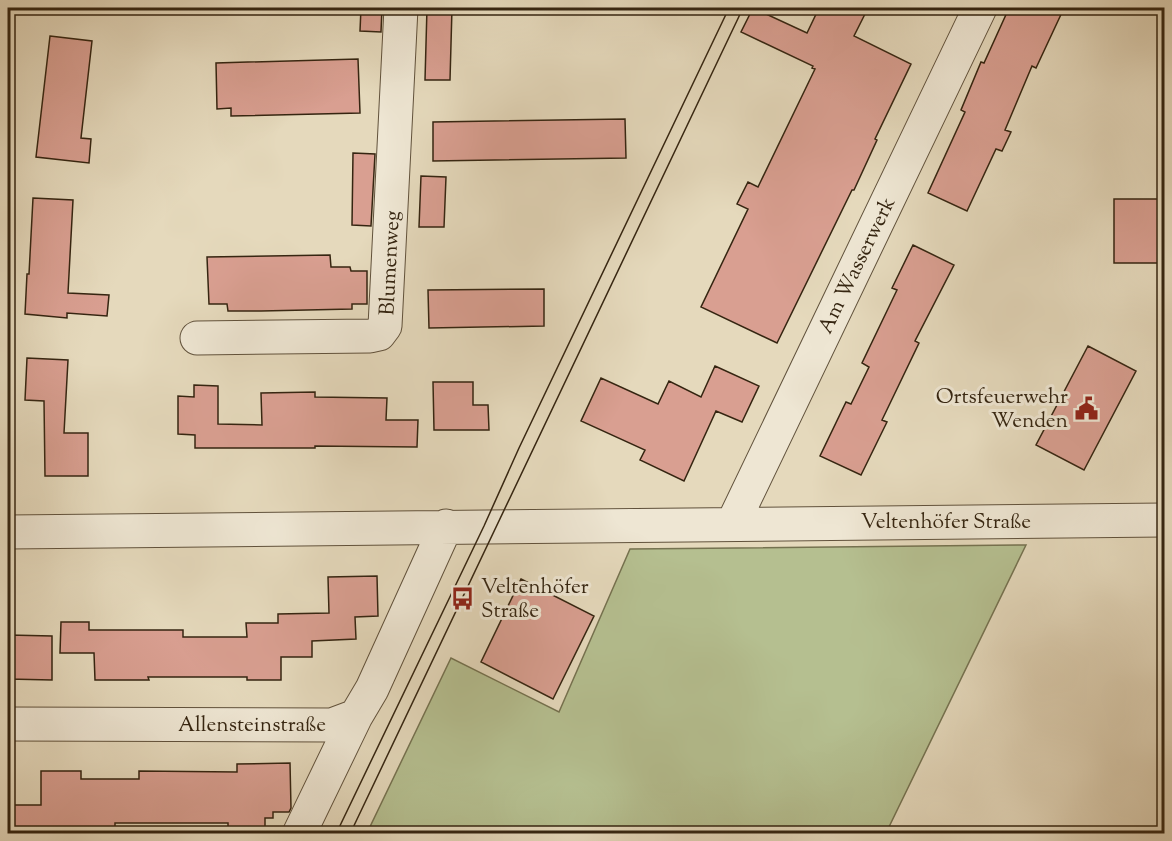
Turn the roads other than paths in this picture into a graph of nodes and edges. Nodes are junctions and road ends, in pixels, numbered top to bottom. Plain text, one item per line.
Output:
1 (401, 8) edge
2 (980, 8) edge
3 (197, 338) dead end
4 (1164, 520) edge
5 (733, 523) junction
6 (446, 526) junction
7 (8, 531) edge
8 (356, 716) junction
9 (8, 724) edge
10 (299, 834) edge

1 - 3 street, Blumenweg
2 - 5 street, Am Wasserwerk
4 - 5 street, Veltenhöfer Straße
5 - 6 street, Veltenhöfer Straße
6 - 7 street, Veltenhöfer Straße
6 - 8 street, Allensteinstraße
8 - 9 street, Allensteinstraße
8 - 10 street

